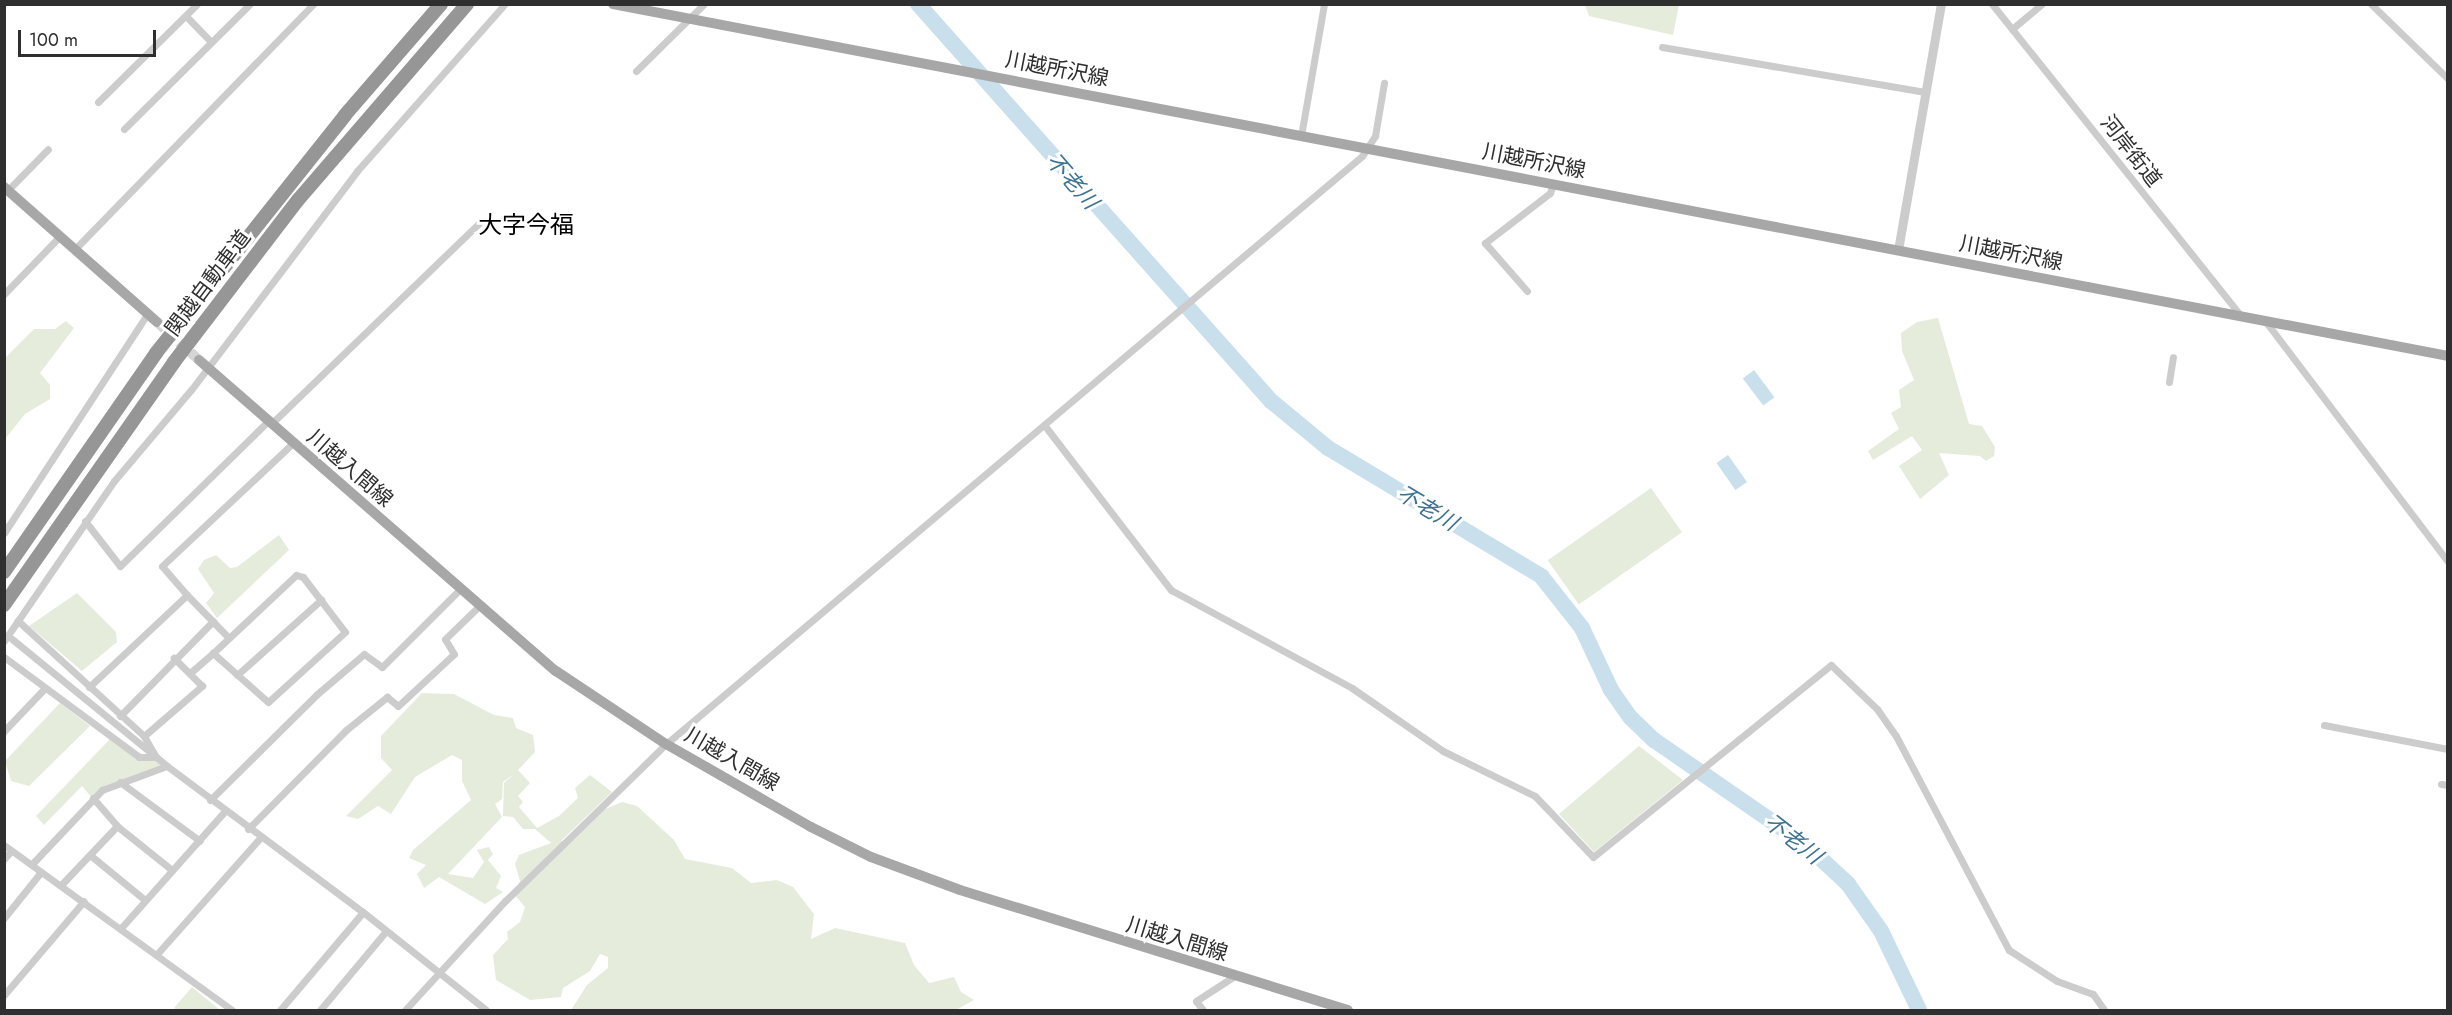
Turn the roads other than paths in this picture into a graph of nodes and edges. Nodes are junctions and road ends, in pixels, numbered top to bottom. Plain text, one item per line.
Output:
1 (197, 4) edge
2 (250, 4) edge
3 (313, 4) edge
4 (441, 4) edge
5 (468, 4) edge
6 (505, 4) edge
7 (613, 4) edge
8 (704, 4) edge
9 (1324, 4) edge
10 (1941, 4) edge
11 (1992, 4) edge
12 (2042, 4) edge
13 (2371, 4) edge
14 (186, 15) junction
15 (691, 19) junction
16 (2012, 29) junction
17 (212, 42) junction
18 (1662, 47) dead end
19 (636, 71) dead end
20 (2448, 79) edge
21 (1384, 83) dead end
22 (1925, 92) junction
23 (98, 102) dead end
24 (124, 129) dead end
25 (1301, 136) junction
26 (48, 149) dead end
27 (1370, 149) junction
28 (1553, 184) junction
29 (6, 188) edge
30 (479, 223) dead end
31 (60, 236) junction
32 (75, 249) junction
33 (1898, 250) junction
34 (1527, 291) dead end
35 (4, 294) edge
36 (148, 313) junction
37 (2243, 318) junction
38 (157, 322) tunnel mouth
39 (2266, 322) junction
40 (2448, 356) edge
41 (2173, 357) dead end
42 (200, 360) tunnel mouth
43 (208, 368) junction
44 (2169, 382) dead end
45 (271, 422) junction
46 (1045, 426) junction
47 (293, 443) junction
48 (86, 521) junction
49 (4, 534) edge
50 (2448, 562) edge
51 (4, 572) edge
52 (459, 590) junction
53 (187, 595) junction
54 (321, 600) junction
55 (4, 605) edge
56 (478, 607) junction
57 (18, 621) junction
58 (213, 621) junction
59 (229, 638) junction
60 (8, 640) edge
61 (213, 653) junction
62 (4, 657) edge
63 (174, 658) junction
64 (190, 674) junction
65 (237, 675) junction
66 (89, 687) junction
67 (45, 688) junction
68 (120, 716) junction
69 (2324, 725) dead end
70 (4, 730) edge
71 (144, 736) junction
72 (666, 744) junction
73 (2448, 749) edge
74 (156, 757) junction
75 (166, 766) junction
76 (120, 782) junction
77 (93, 798) junction
78 (210, 800) junction
79 (225, 811) junction
80 (117, 826) junction
81 (248, 829) junction
82 (260, 838) junction
83 (200, 841) junction
84 (4, 845) edge
85 (11, 851) junction
86 (90, 855) junction
87 (4, 859) edge
88 (32, 864) junction
89 (172, 870) junction
90 (41, 872) junction
91 (61, 885) junction
92 (145, 900) junction
93 (84, 901) junction
94 (363, 912) junction
95 (4, 918) edge
96 (121, 928) junction
97 (386, 931) junction
98 (158, 954) junction
99 (438, 972) junction
100 (1233, 976) junction
101 (4, 995) edge
102 (232, 1011) edge
103 (280, 1011) edge
104 (320, 1011) edge
105 (405, 1011) edge
106 (486, 1011) edge
107 (1203, 1011) edge
108 (1348, 1011) edge
109 (2104, 1011) edge

1 - 14 street
2 - 17 street
3 - 32 street
4 - 51 highway, 関越自動車道
5 - 55 highway, 関越自動車道
6 - 43 street
7 - 15 main road, 川越所沢線
8 - 15 street
9 - 25 street
10 - 22 street
11 - 16 street, 河岸街道
12 - 16 street
13 - 20 street
14 - 17 street
14 - 23 street
15 - 19 street
15 - 25 main road, 川越所沢線
16 - 37 street, 河岸街道
17 - 24 street
18 - 22 street
21 - 27 street
22 - 33 street
25 - 27 main road, 川越所沢線
26 - 29 street
27 - 28 main road, 川越所沢線
27 - 46 street
28 - 33 main road, 川越所沢線
28 - 34 street
29 - 31 main road
30 - 45 street
31 - 32 main road
31 - 35 street
32 - 36 main road
33 - 37 main road, 川越所沢線
36 - 38 main road
36 - 49 street
37 - 39 main road, 川越所沢線
39 - 40 main road, 川越所沢線
39 - 50 street
41 - 44 street
42 - 43 main road, 川越入間線
43 - 45 main road, 川越入間線
43 - 48 street
45 - 47 main road, 川越入間線
45 - 48 street
46 - 72 street
46 - 109 street
47 - 52 main road, 川越入間線
47 - 53 street
48 - 57 street
52 - 56 main road, 川越入間線
52 - 78 street
53 - 58 street
53 - 66 street
54 - 59 street
54 - 65 street
54 - 65 street
56 - 72 main road, 川越入間線
56 - 81 street
57 - 60 street
57 - 66 street
58 - 59 street
58 - 63 street
59 - 61 street
60 - 74 street
61 - 64 street
61 - 65 street
62 - 67 street
63 - 64 street
63 - 68 street
64 - 71 street
66 - 68 street
67 - 70 street
67 - 74 street
68 - 71 street
69 - 73 street
71 - 74 street
72 - 99 street
72 - 100 main road, 川越入間線
74 - 75 street
75 - 76 street
75 - 78 street
76 - 77 street
76 - 83 street
77 - 80 street
77 - 88 street
78 - 79 street
79 - 81 street
79 - 83 street
80 - 86 street
80 - 89 street
81 - 82 street
82 - 94 street
82 - 98 street
83 - 89 street
84 - 85 street
85 - 87 street
85 - 88 street
86 - 91 street
86 - 92 street
88 - 90 street
89 - 92 street
90 - 91 street
90 - 95 street
91 - 93 street
92 - 96 street
93 - 96 street
93 - 101 street
94 - 97 street
94 - 103 street
96 - 98 street
97 - 99 street
97 - 104 street
98 - 102 street
99 - 105 street
99 - 106 street
100 - 107 street
100 - 108 main road, 川越入間線

